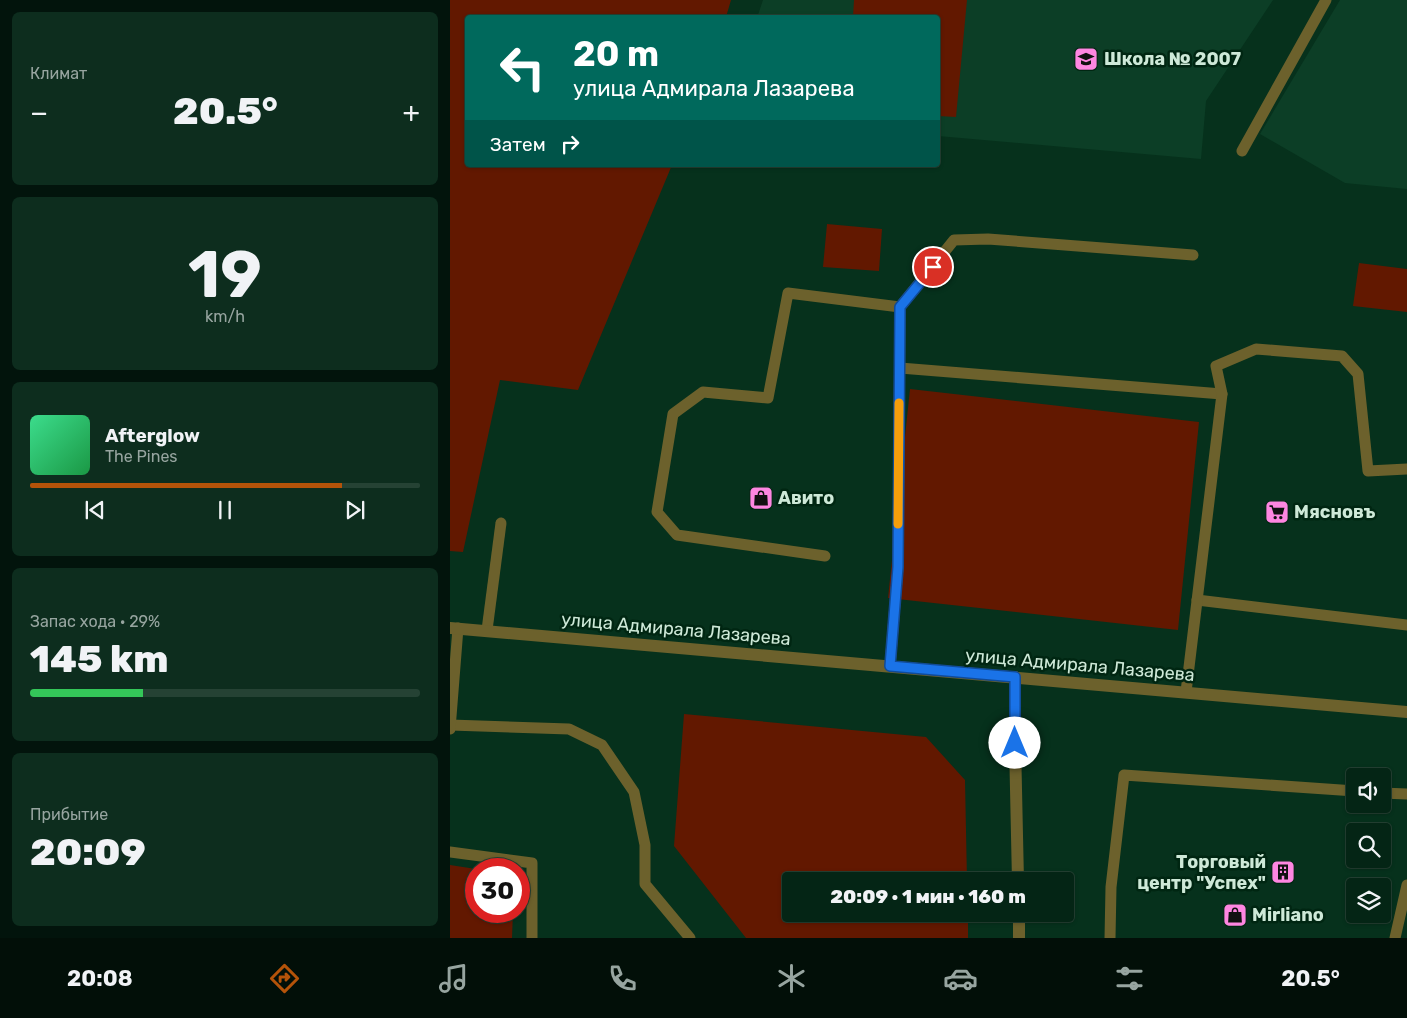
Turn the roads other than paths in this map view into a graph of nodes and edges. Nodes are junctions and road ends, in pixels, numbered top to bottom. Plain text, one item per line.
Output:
1 (1326, 0) edge
2 (1242, 151) dead end
3 (1193, 255) dead end
4 (900, 307) junction
5 (900, 368) junction
6 (1222, 394) junction
7 (1407, 469) edge
8 (501, 523) dead end
9 (825, 556) dead end
10 (1198, 600) junction
11 (1407, 625) edge
12 (454, 628) edge
13 (487, 630) junction
14 (890, 666) junction
15 (1015, 677) junction
16 (1186, 692) junction
17 (1407, 712) edge
18 (450, 725) edge
19 (450, 729) edge
20 (1346, 790) edge
21 (1391, 793) edge
22 (1407, 794) edge
23 (450, 852) edge
24 (1018, 872) edge
25 (1407, 885) edge
26 (1019, 922) edge
27 (532, 938) edge
28 (690, 938) edge
29 (1019, 938) edge
30 (1110, 938) edge
31 (1395, 938) edge

1 - 2 lane
3 - 4 lane
4 - 5 lane
4 - 9 lane
5 - 6 lane
5 - 14 lane
6 - 7 lane
6 - 10 lane
8 - 13 lane
10 - 11 lane
10 - 16 lane
12 - 13 street, улица Адмирала Лазарева
12 - 18 lane
13 - 14 street, улица Адмирала Лазарева
14 - 15 street, улица Адмирала Лазарева
15 - 16 street, улица Адмирала Лазарева
15 - 24 street
16 - 17 street, улица Адмирала Лазарева
18 - 19 lane
18 - 28 lane
20 - 30 lane
21 - 22 lane
23 - 27 lane
25 - 31 lane
26 - 29 street

